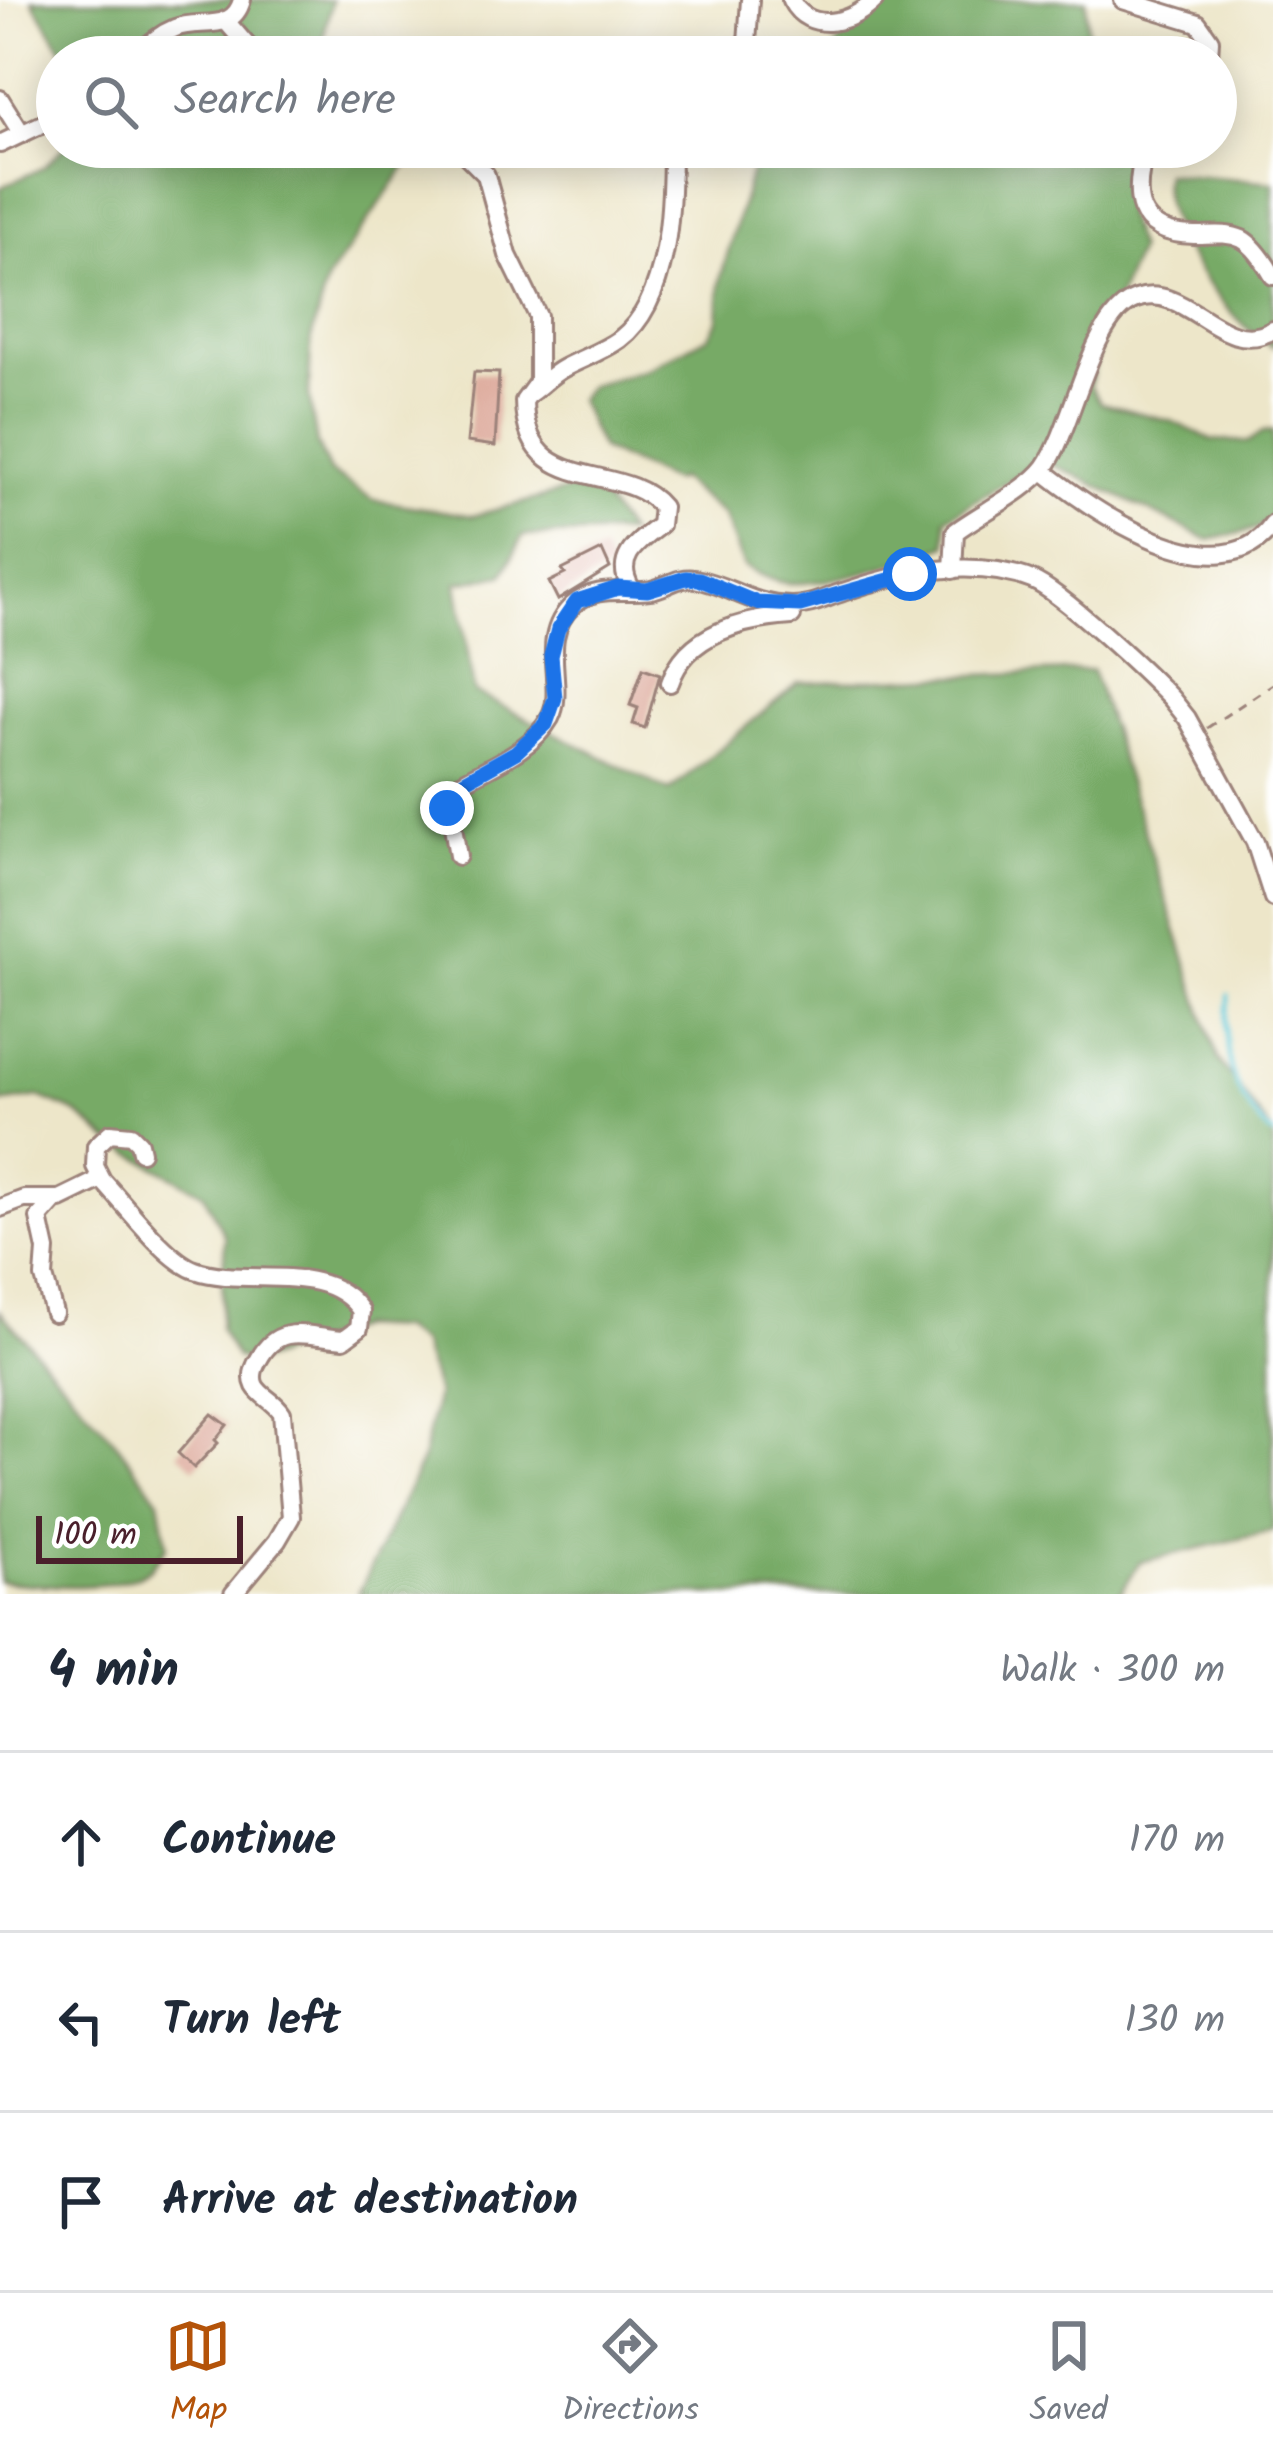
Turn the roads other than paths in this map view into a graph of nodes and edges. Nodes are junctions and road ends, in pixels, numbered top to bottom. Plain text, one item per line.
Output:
1 (242, 0) edge
2 (750, 0) edge
3 (791, 0) edge
4 (875, 0) edge
5 (1123, 0) edge
6 (225, 20) junction
7 (158, 36) edge
8 (239, 36) edge
9 (747, 36) edge
10 (1207, 36) edge
11 (0, 99) edge
12 (36, 128) edge
13 (22, 134) junction
14 (0, 144) edge
15 (479, 168) edge
16 (671, 168) edge
17 (1140, 168) edge
18 (1273, 276) edge
19 (1273, 330) edge
20 (527, 397) junction
21 (1043, 471) junction
22 (1273, 524) edge
23 (953, 570) junction
24 (631, 588) junction
25 (804, 605) junction
26 (670, 683) dead end
27 (1267, 855) edge
28 (458, 856) dead end
29 (1273, 895) edge
30 (141, 1152) dead end
31 (101, 1179) junction
32 (55, 1200) junction
33 (0, 1208) edge
34 (54, 1313) dead end
35 (233, 1594) edge

1 - 6 street
2 - 9 street
3 - 4 street
5 - 10 street
6 - 7 street
6 - 8 street
11 - 13 street
12 - 13 street
13 - 14 street
15 - 20 street
16 - 20 street
17 - 18 street
19 - 21 street
20 - 24 street
21 - 22 street
21 - 23 street
23 - 25 street
23 - 27 street
24 - 25 street
24 - 28 street
25 - 26 street
27 - 29 street
30 - 31 street
31 - 32 street
31 - 35 street
32 - 33 street
32 - 34 street

